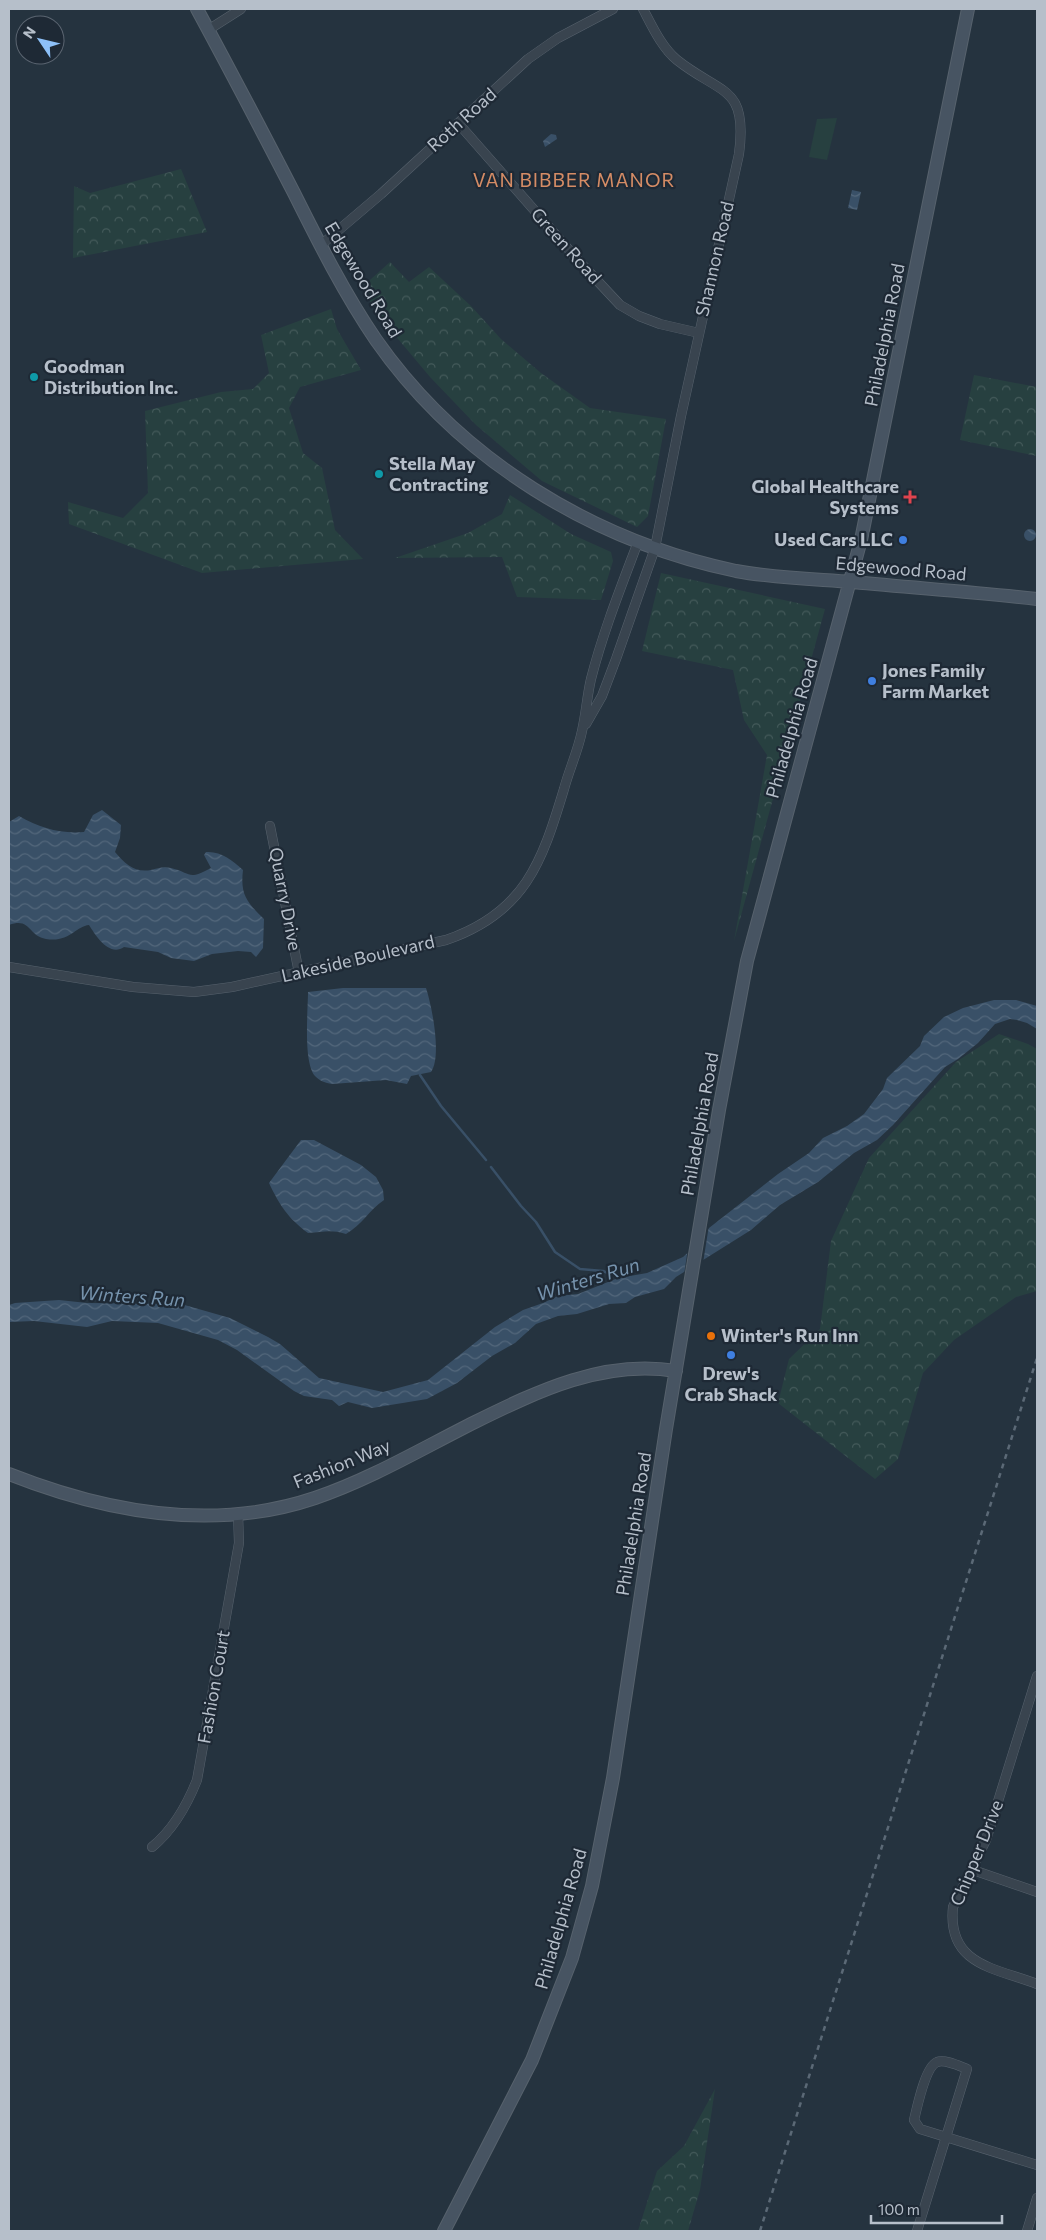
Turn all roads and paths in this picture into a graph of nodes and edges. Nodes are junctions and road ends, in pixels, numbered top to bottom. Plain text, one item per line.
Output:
1 (197, 9) edge
2 (241, 9) edge
3 (613, 9) edge
4 (643, 9) edge
5 (968, 9) edge
6 (208, 30) junction
7 (458, 123) junction
8 (321, 245) junction
9 (699, 333) junction
10 (638, 542) junction
11 (655, 548) junction
12 (851, 582) junction
13 (1037, 599) edge
14 (582, 731) junction
15 (270, 826) dead end
16 (9, 967) edge
17 (299, 973) junction
18 (676, 1371) junction
19 (9, 1474) edge
20 (238, 1513) junction
21 (1037, 1676) edge
22 (152, 1847) dead end
23 (973, 1870) junction
24 (1037, 1892) edge
25 (1037, 1984) edge
26 (947, 2138) junction
27 (1037, 2165) edge
28 (1037, 2198) edge
29 (444, 2231) edge
30 (916, 2231) edge
31 (1026, 2231) edge

1 - 6 main road, Edgewood Road
2 - 6 street
3 - 7 street, Roth Road
4 - 9 street, Shannon Road
5 - 12 main road, Philadelphia Road
6 - 8 main road, Edgewood Road
7 - 8 street, Roth Road
7 - 9 street, Green Road
8 - 10 main road, Edgewood Road
9 - 11 street, Shannon Road
10 - 11 main road, Edgewood Road
10 - 14 street, Lakeside Boulevard
11 - 12 main road, Edgewood Road
11 - 14 street, Lakeside Boulevard
12 - 13 main road, Edgewood Road
12 - 18 main road, Philadelphia Road
14 - 17 street, Lakeside Boulevard
15 - 17 street, Quarry Drive
16 - 17 street, Lakeside Boulevard
18 - 20 main road, Fashion Way
18 - 29 main road, Philadelphia Road
19 - 20 main road, Fashion Way
20 - 22 street, Fashion Court
21 - 23 street, Chipper Drive
23 - 24 street
23 - 25 street, Chipper Drive
26 - 26 street
26 - 27 street
26 - 30 street
28 - 31 street

